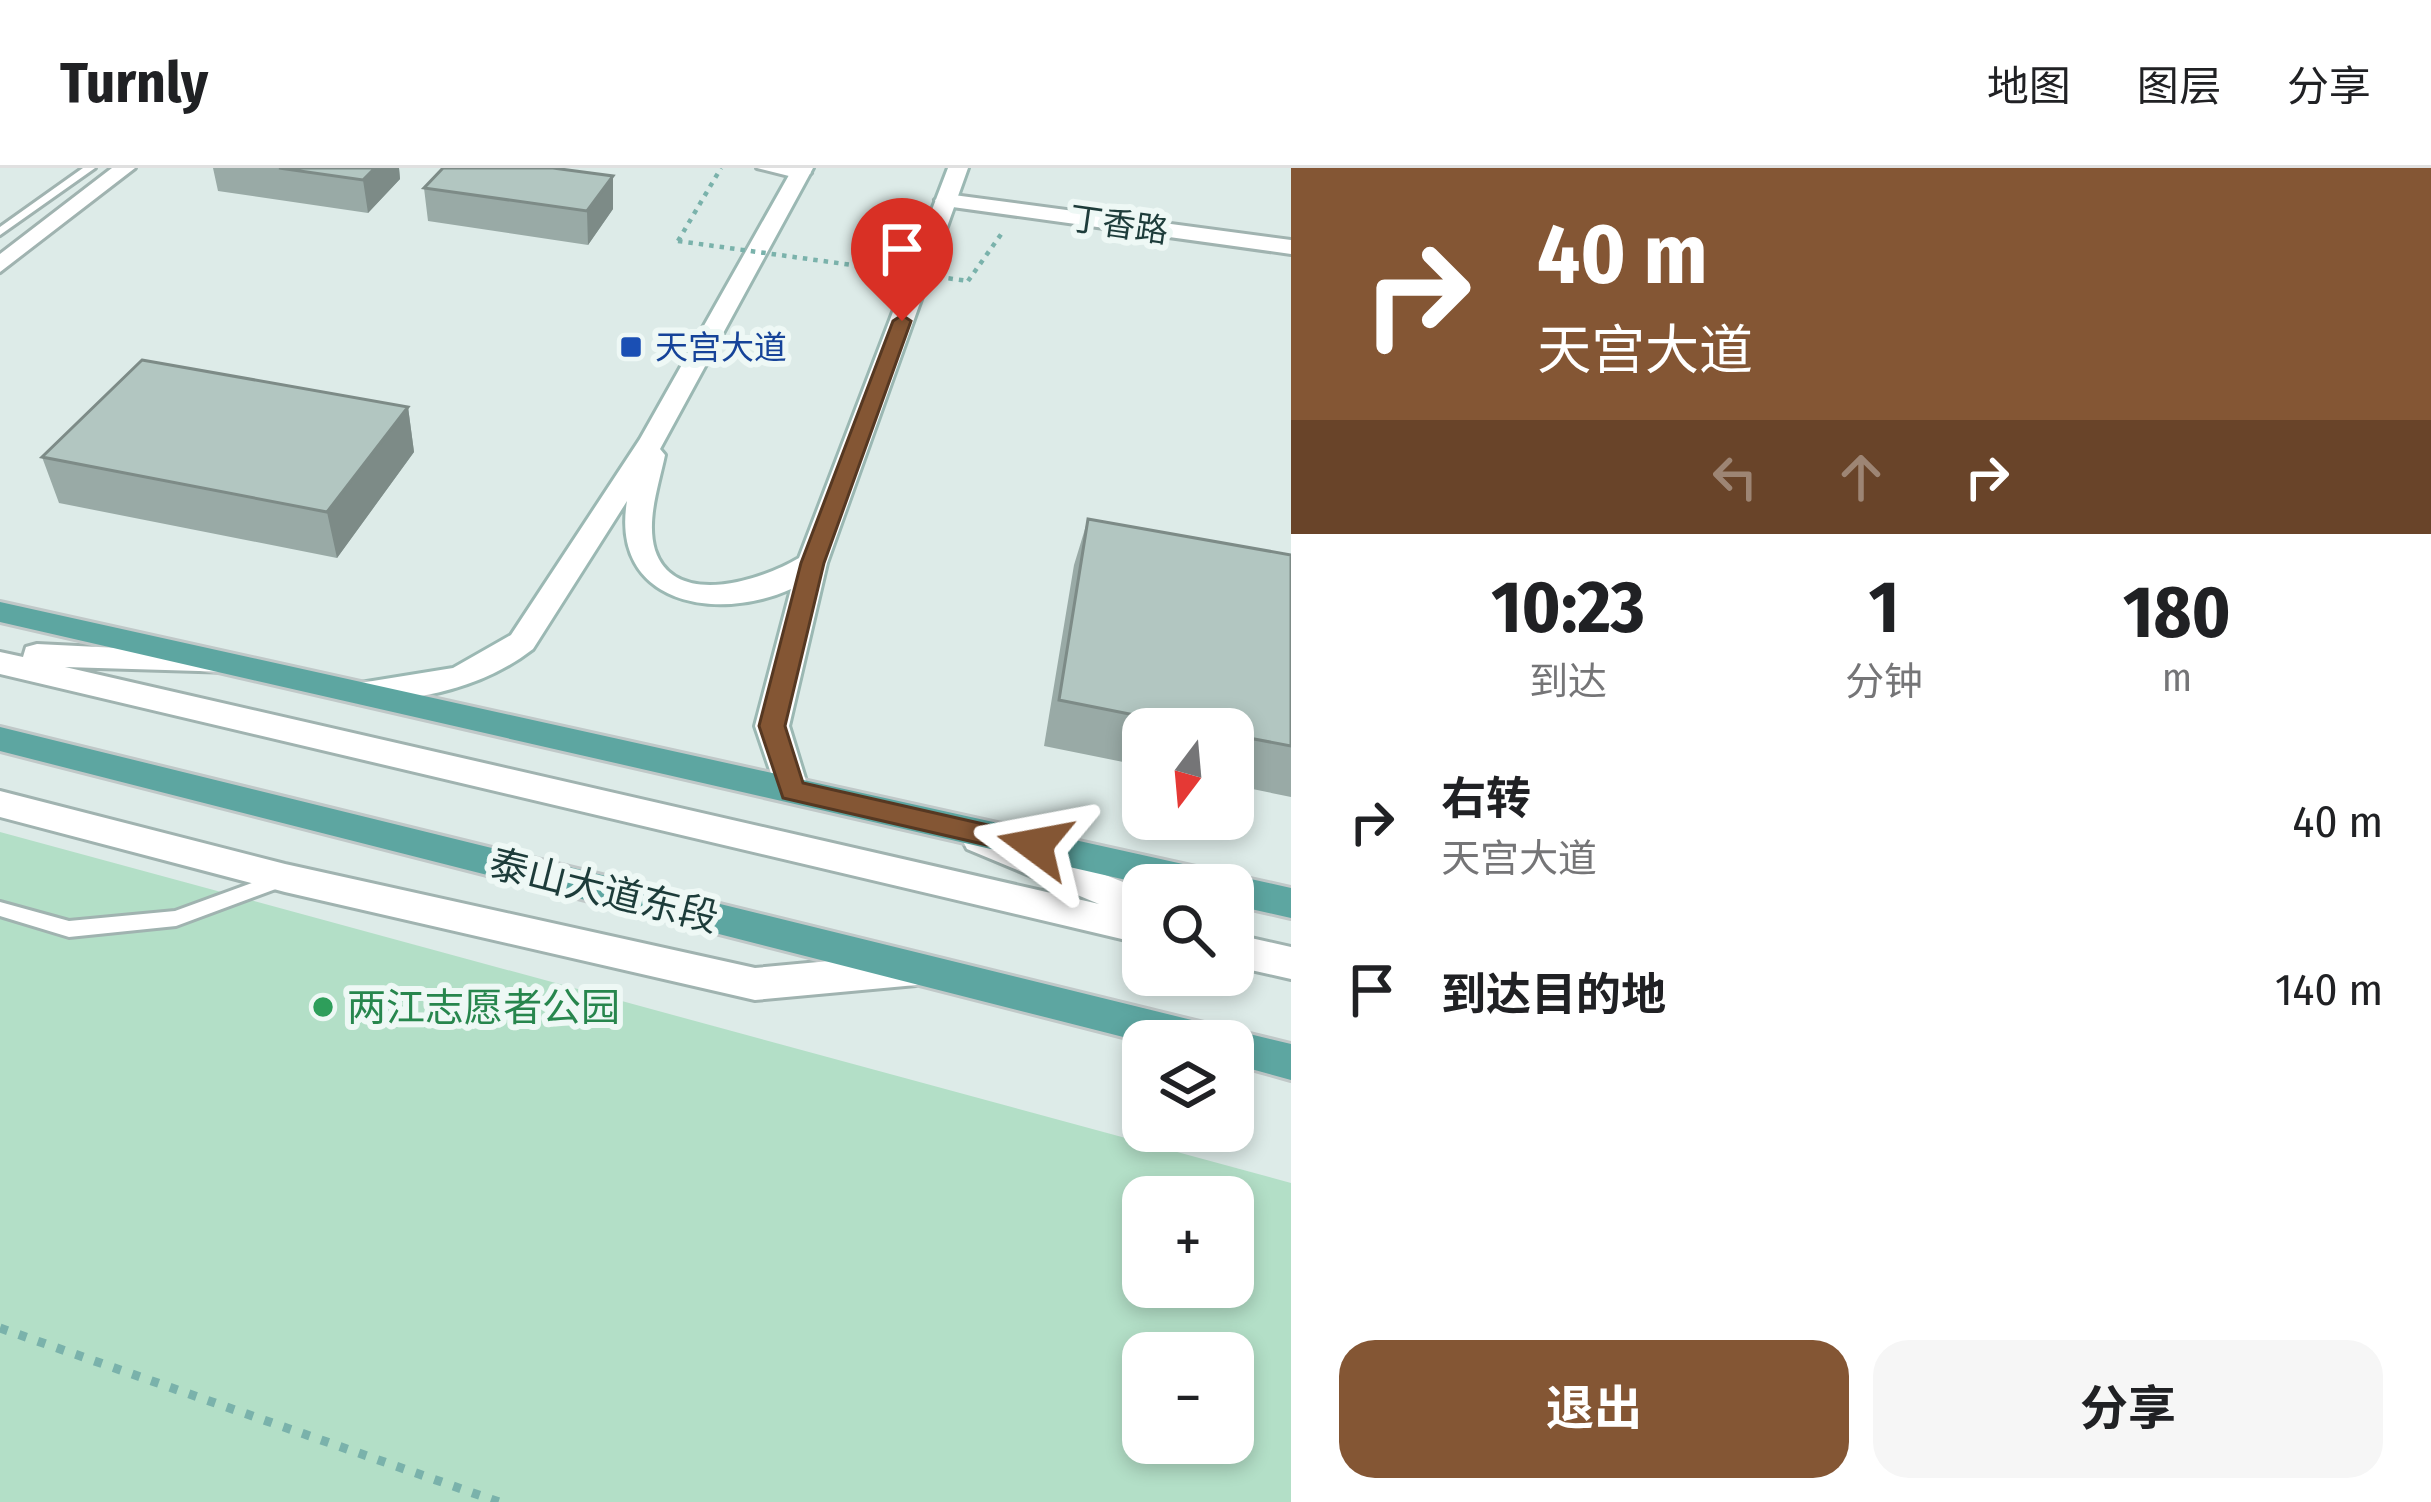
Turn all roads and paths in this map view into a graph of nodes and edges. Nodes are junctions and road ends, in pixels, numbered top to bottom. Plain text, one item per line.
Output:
1 (90, 168) edge
2 (125, 168) edge
3 (721, 168) edge
4 (767, 168) edge
5 (802, 170) edge
6 (952, 185) edge
7 (1019, 210) junction
8 (0, 232) edge
9 (1291, 232) edge
10 (1291, 247) edge
11 (0, 265) edge
12 (653, 440) junction
13 (812, 563) junction
14 (0, 613) edge
15 (0, 653) edge
16 (0, 663) edge
17 (231, 665) junction
18 (360, 693) junction
19 (0, 739) edge
20 (792, 791) junction
21 (0, 804) edge
22 (947, 826) junction
23 (1122, 865) edge
24 (285, 878) junction
25 (1254, 895) edge
26 (1122, 897) edge
27 (1291, 903) edge
28 (0, 909) edge
29 (1122, 924) edge
30 (918, 969) junction
31 (1123, 1020) edge
32 (1254, 1052) edge
33 (1291, 1062) edge
34 (0, 1328) edge
35 (499, 1502) edge

1 - 8 lane
2 - 11 street
3 - 7 path, bridge
4 - 5 street
5 - 12 street
6 - 7 street, 丁香路
6 - 9 street, 丁香路
6 - 13 street
7 - 10 street, 丁香路
12 - 13 street
12 - 18 street
13 - 20 street
14 - 17 main road
15 - 17 street
16 - 29 street
17 - 18 main road
18 - 20 main road
19 - 30 main road, 泰山大道东段
20 - 22 main road
21 - 24 street
22 - 23 main road
22 - 26 street
24 - 28 lane
24 - 30 street
25 - 27 main road
30 - 31 main road, 泰山大道东段
32 - 33 main road
34 - 35 path

